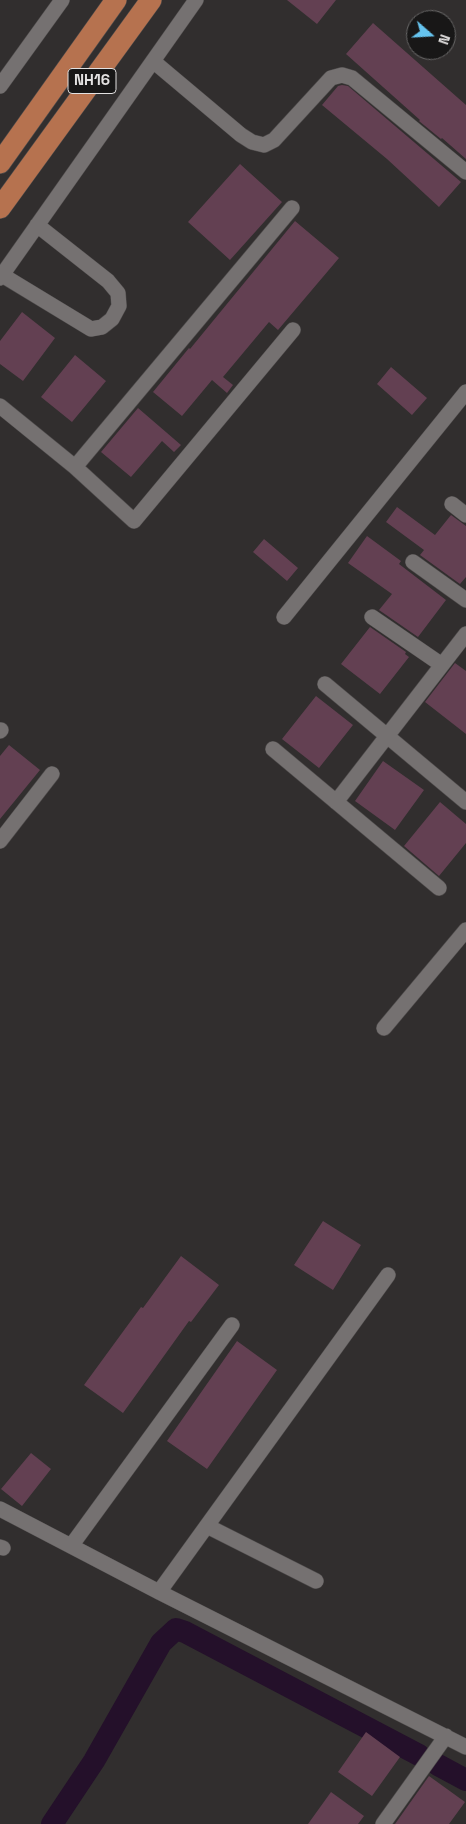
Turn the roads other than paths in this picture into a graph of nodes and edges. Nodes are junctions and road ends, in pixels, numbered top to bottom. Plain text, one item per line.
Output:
1 (62, 0) edge
2 (116, 0) edge
3 (150, 0) edge
4 (196, 0) edge
5 (153, 61) junction
6 (0, 86) edge
7 (6, 155) edge
8 (466, 172) edge
9 (0, 208) edge
10 (292, 208) dead end
11 (37, 225) junction
12 (1, 277) edge
13 (293, 330) dead end
14 (466, 392) edge
15 (0, 406) edge
16 (75, 467) junction
17 (452, 504) dead end
18 (466, 515) edge
19 (413, 562) dead end
20 (466, 600) edge
21 (284, 617) dead end
22 (372, 617) dead end
23 (465, 639) edge
24 (442, 665) junction
25 (325, 684) dead end
26 (387, 736) junction
27 (273, 749) dead end
28 (52, 774) dead end
29 (336, 802) junction
30 (466, 802) edge
31 (0, 841) edge
32 (439, 888) dead end
33 (466, 930) edge
34 (384, 1028) dead end
35 (388, 1275) dead end
36 (232, 1325) dead end
37 (0, 1509) edge
38 (207, 1526) junction
39 (71, 1546) junction
40 (316, 1582) dead end
41 (159, 1592) junction
42 (446, 1736) junction
43 (466, 1747) edge
44 (383, 1824) edge

1 - 6 street
2 - 7 highway, NH16
3 - 9 highway, NH16
4 - 5 street
5 - 8 street
5 - 11 street
10 - 16 street
11 - 12 street
11 - 12 street
13 - 16 street
14 - 21 street
15 - 16 street
17 - 18 street
19 - 20 street
22 - 24 street
23 - 24 street
24 - 26 street
25 - 26 street
26 - 29 street
26 - 30 street
27 - 29 street
28 - 31 street
29 - 32 street
33 - 34 street
35 - 38 street
36 - 39 street
37 - 39 street
38 - 40 street
38 - 41 street
39 - 41 street
41 - 42 street
42 - 43 street
42 - 44 street

